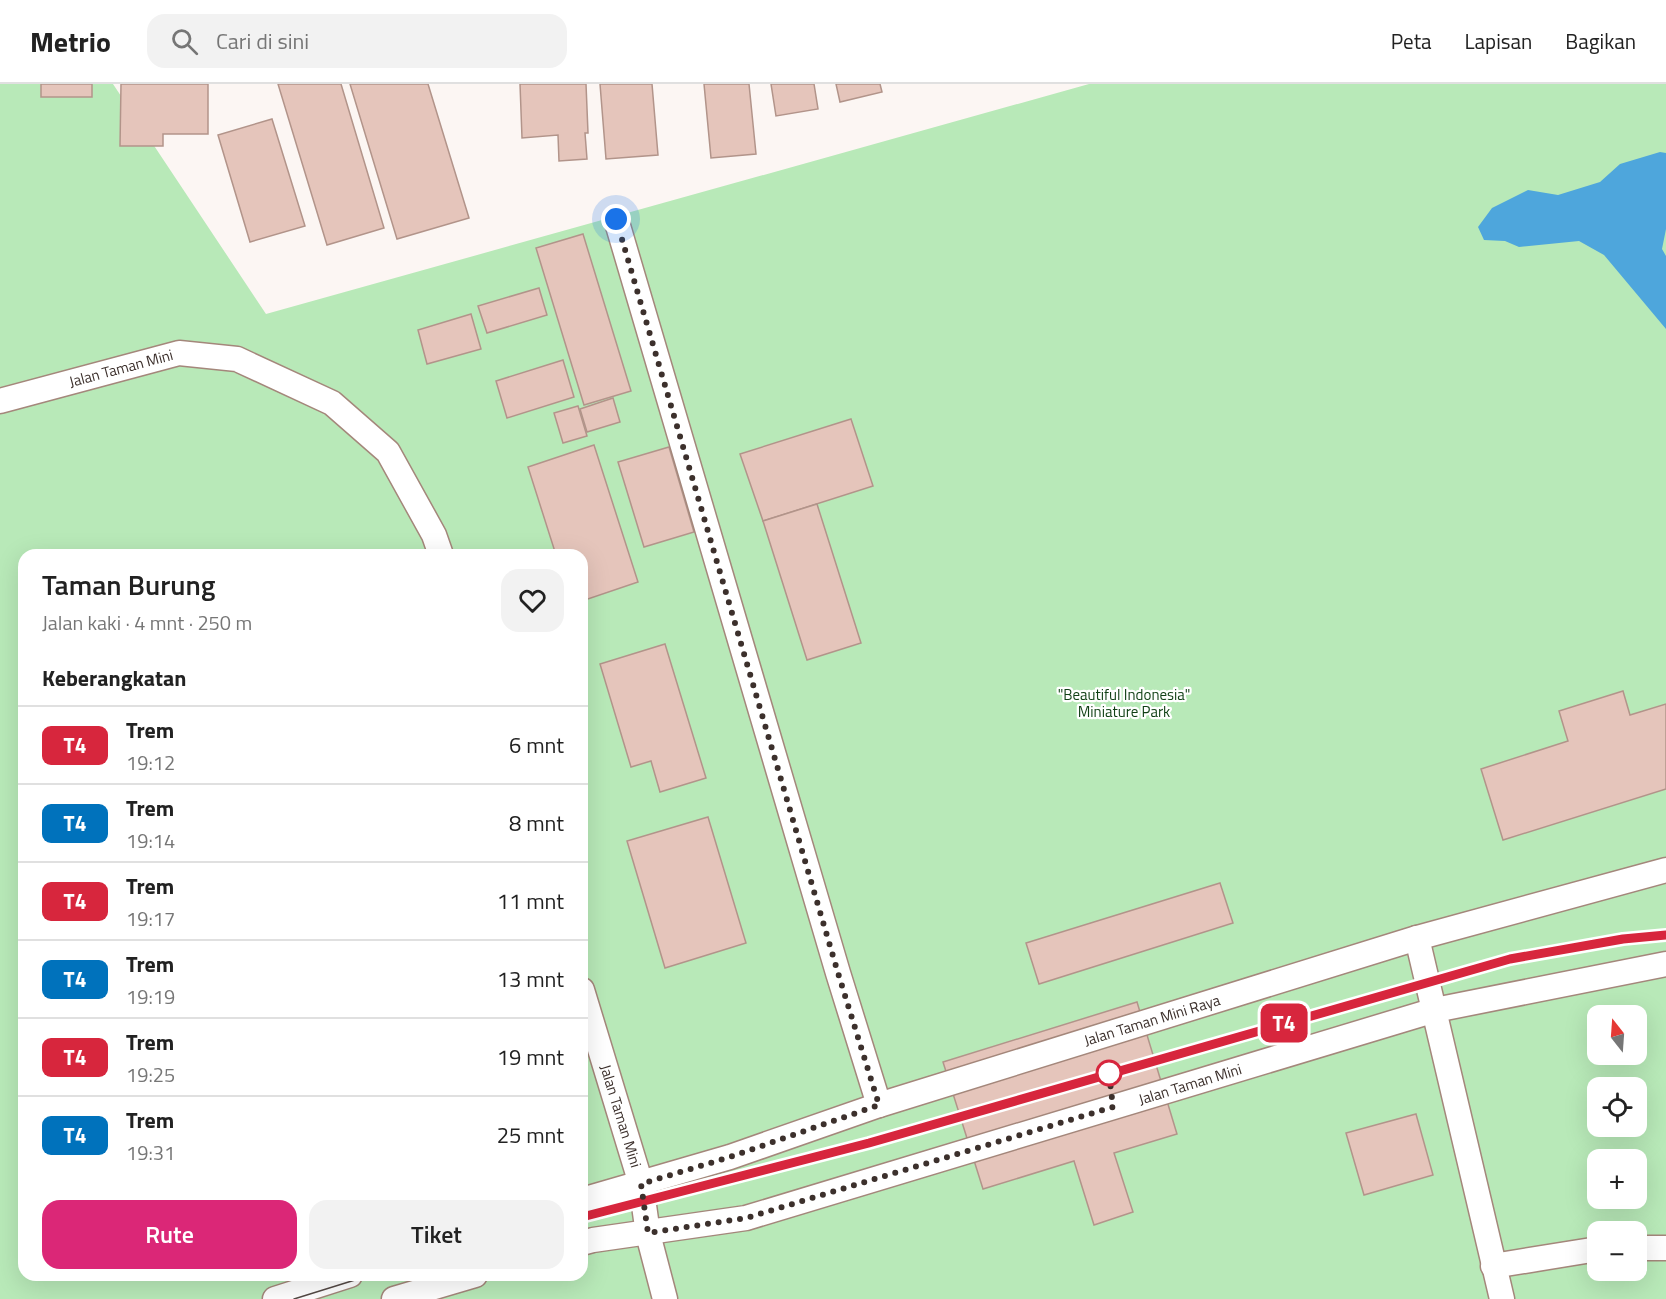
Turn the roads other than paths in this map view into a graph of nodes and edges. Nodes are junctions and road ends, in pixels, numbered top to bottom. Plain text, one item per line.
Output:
1 (616, 219) dead end
2 (0, 401) edge
3 (439, 549) edge
4 (1666, 870) edge
5 (1417, 938) junction
6 (1666, 964) edge
7 (588, 1010) edge
8 (1435, 1010) junction
9 (879, 1105) junction
10 (641, 1184) junction
11 (588, 1198) edge
12 (648, 1233) junction
13 (588, 1241) edge
14 (1647, 1248) edge
15 (1666, 1248) edge
16 (1587, 1251) edge
17 (1493, 1266) junction
18 (331, 1281) edge
19 (455, 1281) edge
20 (275, 1299) edge
21 (394, 1299) edge
22 (664, 1299) edge
23 (1502, 1299) edge

1 - 9 lane
2 - 3 lane, Jalan Taman Mini
4 - 5 lane, Jalan Taman Mini Raya
5 - 8 lane
5 - 9 lane, Jalan Taman Mini Raya
6 - 8 lane, Jalan Taman Mini
7 - 10 lane, Jalan Taman Mini
8 - 12 lane, Jalan Taman Mini
8 - 17 lane
9 - 10 lane, Jalan Taman Mini Raya
10 - 11 lane, Jalan Taman Mini
10 - 12 lane
12 - 13 lane, Jalan Taman Mini
12 - 22 lane
14 - 15 lane
16 - 17 lane
17 - 23 lane
18 - 20 lane
19 - 21 lane

